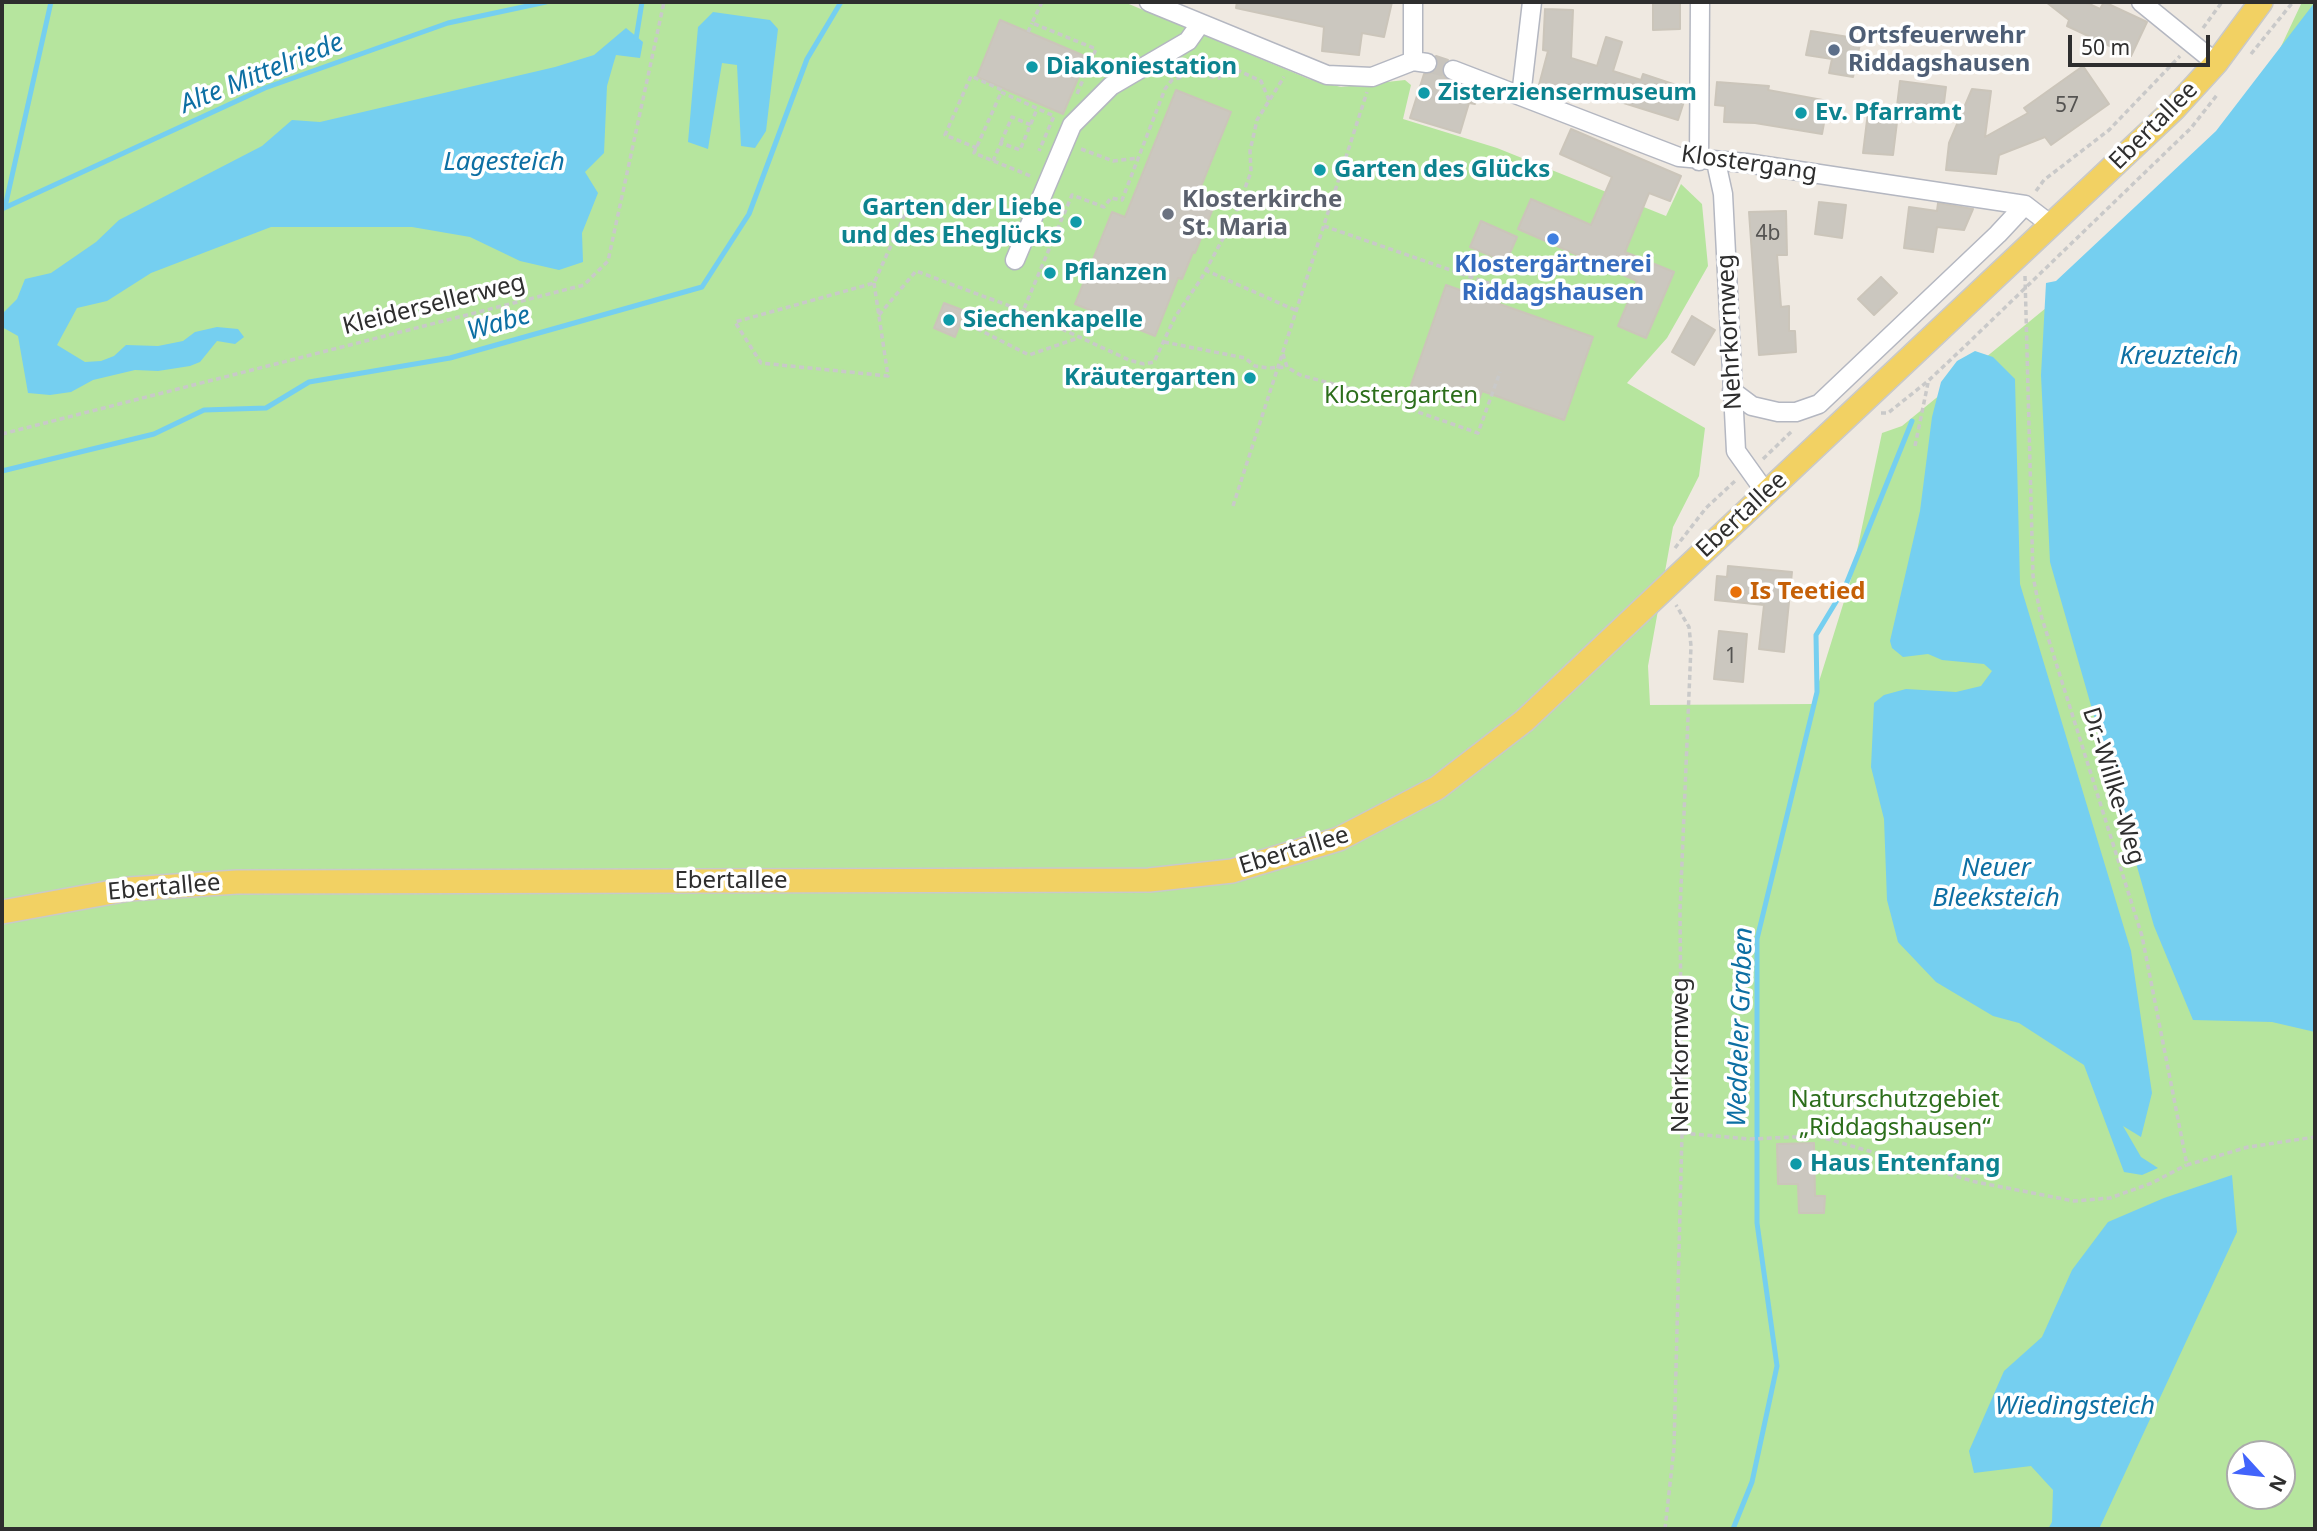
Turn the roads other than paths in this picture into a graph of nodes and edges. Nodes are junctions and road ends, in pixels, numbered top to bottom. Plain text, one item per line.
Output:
1 (1149, 2) edge
2 (1413, 2) edge
3 (1532, 2) edge
4 (1700, 2) edge
5 (2141, 2) edge
6 (2261, 2) edge
7 (1200, 23) junction
8 (2216, 62) junction
9 (1453, 70) tunnel mouth
10 (1521, 96) junction
11 (1707, 161) junction
12 (2025, 205) junction
13 (2051, 225) junction
14 (1015, 260) dead end
15 (1732, 391) junction
16 (1766, 493) junction
17 (2, 912) edge

1 - 7 street
2 - 7 street
3 - 10 street
4 - 11 street, Nehrkornweg
5 - 8 street
6 - 8 main road, Ebertallee
7 - 14 street
8 - 13 main road, Ebertallee
9 - 10 street, Klostergang
10 - 11 street, Klostergang
11 - 12 street, Klostergang
11 - 15 street, Nehrkornweg
12 - 13 street, Klostergang
12 - 15 street
13 - 16 main road, Ebertallee
15 - 16 street, Nehrkornweg
16 - 17 main road, Ebertallee

